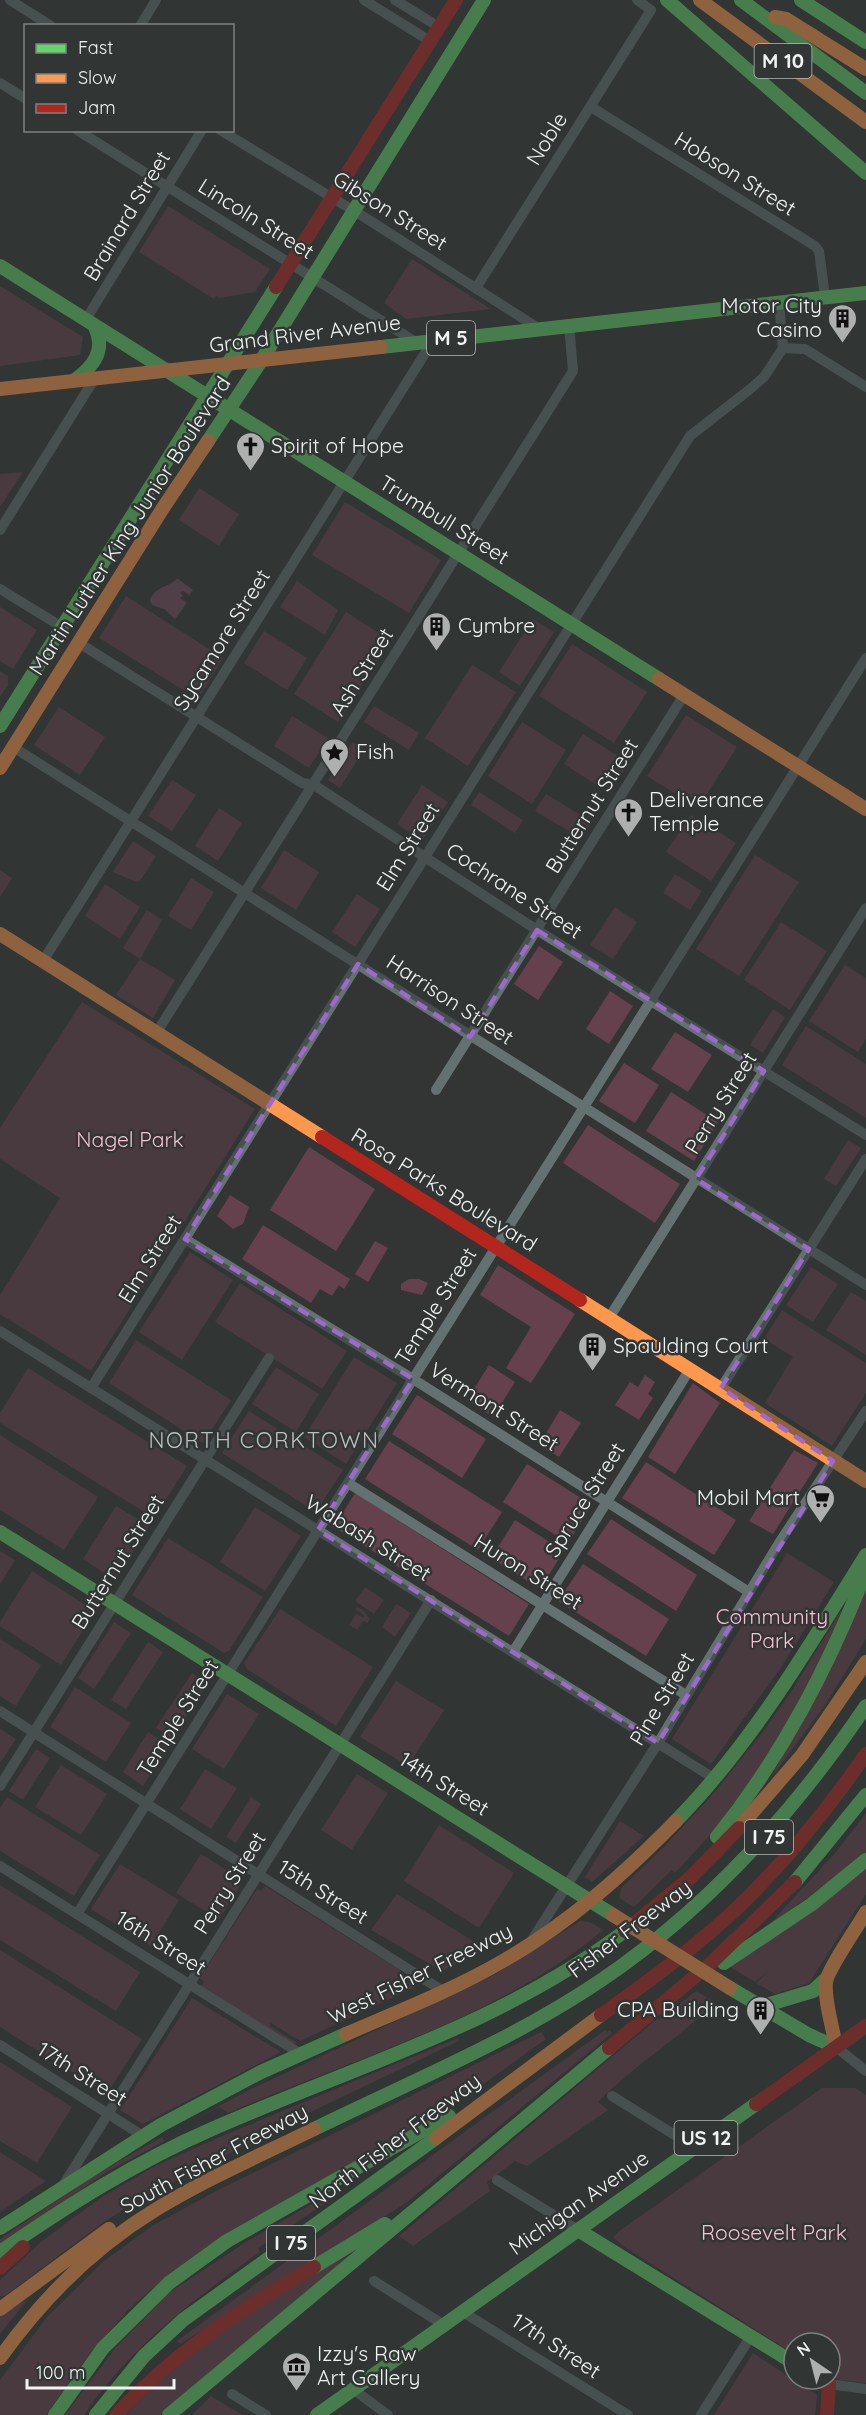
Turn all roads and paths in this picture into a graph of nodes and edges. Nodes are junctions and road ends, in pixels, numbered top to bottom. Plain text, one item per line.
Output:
1 (10, 0) edge
2 (156, 0) edge
3 (364, 0) edge
4 (395, 0) edge
5 (456, 0) edge
6 (484, 0) edge
7 (637, 0) edge
8 (667, 0) edge
9 (700, 0) edge
10 (741, 0) edge
11 (801, 0) edge
12 (760, 14) junction
13 (48, 24) edge
14 (141, 24) edge
15 (439, 27) junction
16 (430, 41) junction
17 (866, 42) edge
18 (866, 69) edge
19 (0, 83) edge
20 (866, 93) edge
21 (24, 98) edge
22 (591, 107) junction
23 (388, 108) junction
24 (411, 122) junction
25 (866, 122) edge
26 (80, 132) edge
27 (201, 132) edge
28 (223, 132) edge
29 (866, 173) edge
30 (167, 187) junction
31 (332, 198) junction
32 (354, 212) junction
33 (291, 263) junction
34 (0, 266) edge
35 (313, 278) junction
36 (476, 288) junction
37 (866, 293) edge
38 (825, 297) junction
39 (779, 302) junction
40 (90, 324) junction
41 (569, 325) junction
42 (538, 328) junction
43 (434, 339) junction
44 (414, 341) junction
45 (783, 348) junction
46 (261, 361) junction
47 (228, 364) junction
48 (166, 372) junction
49 (95, 378) junction
50 (74, 380) junction
51 (866, 387) edge
52 (0, 389) edge
53 (207, 397) junction
54 (227, 409) junction
55 (344, 482) junction
56 (142, 500) junction
57 (163, 508) junction
58 (0, 530) edge
59 (117, 540) junction
60 (140, 546) junction
61 (457, 553) junction
62 (0, 589) edge
63 (571, 624) junction
64 (62, 627) junction
65 (79, 643) junction
66 (866, 658) edge
67 (37, 668) junction
68 (59, 673) junction
69 (684, 695) junction
70 (17, 699) junction
71 (34, 714) junction
72 (196, 717) junction
73 (0, 726) edge
74 (13, 747) junction
75 (798, 766) junction
76 (0, 768) edge
77 (314, 785) junction
78 (866, 809) edge
79 (131, 822) junction
80 (425, 857) junction
81 (245, 894) junction
82 (866, 908) edge
83 (537, 930) junction
84 (0, 934) edge
85 (43, 961) junction
86 (358, 964) junction
87 (651, 1001) junction
88 (158, 1032) junction
89 (470, 1037) junction
90 (764, 1071) junction
91 (436, 1090) dead end
92 (270, 1104) junction
93 (584, 1107) junction
94 (866, 1135) edge
95 (866, 1159) edge
96 (696, 1179) junction
97 (185, 1239) junction
98 (496, 1247) junction
99 (809, 1249) junction
100 (866, 1285) edge
101 (609, 1318) junction
102 (0, 1331) edge
103 (269, 1358) dead end
104 (690, 1369) junction
105 (413, 1379) junction
106 (91, 1388) junction
107 (722, 1388) junction
108 (866, 1411) edge
109 (205, 1459) junction
110 (833, 1461) junction
111 (866, 1480) edge
112 (348, 1483) junction
113 (607, 1502) junction
114 (318, 1530) junction
115 (0, 1532) edge
116 (866, 1556) edge
117 (866, 1571) edge
118 (749, 1592) junction
119 (431, 1600) junction
120 (115, 1604) junction
121 (543, 1605) junction
122 (513, 1652) junction
123 (866, 1662) edge
124 (228, 1674) junction
125 (686, 1695) junction
126 (866, 1706) edge
127 (0, 1711) edge
128 (34, 1732) junction
129 (658, 1743) junction
130 (340, 1744) junction
131 (866, 1754) edge
132 (715, 1779) junction
133 (0, 1786) edge
134 (866, 1795) edge
135 (146, 1805) junction
136 (866, 1860) edge
137 (0, 1866) edge
138 (258, 1875) junction
139 (567, 1884) junction
140 (590, 1900) junction
141 (866, 1912) edge
142 (649, 1913) junction
143 (77, 1914) junction
144 (528, 1946) junction
145 (710, 1964) junction
146 (826, 1979) junction
147 (190, 1984) junction
148 (443, 1991) junction
149 (764, 2006) junction
150 (866, 2026) edge
151 (0, 2045) edge
152 (836, 2048) junction
153 (301, 2054) junction
154 (866, 2071) edge
155 (502, 2087) junction
156 (612, 2096) dead end
157 (355, 2108) junction
158 (108, 2114) junction
159 (143, 2136) junction
160 (694, 2147) junction
161 (111, 2180) junction
162 (497, 2180) dead end
163 (62, 2187) junction
164 (432, 2193) junction
165 (0, 2228) edge
166 (578, 2230) junction
167 (0, 2252) edge
168 (0, 2268) edge
169 (374, 2281) dead end
170 (0, 2309) edge
171 (463, 2312) junction
172 (444, 2325) junction
173 (751, 2336) junction
174 (782, 2355) edge
175 (0, 2358) edge
176 (842, 2385) edge
177 (866, 2389) edge
178 (354, 2390) junction
179 (825, 2391) edge
180 (232, 2394) dead end
181 (55, 2415) edge
182 (96, 2415) edge
183 (116, 2415) edge
184 (169, 2415) edge
185 (266, 2415) edge
186 (316, 2415) edge
187 (388, 2415) edge
188 (628, 2415) edge
189 (701, 2415) edge
190 (827, 2415) edge

1 - 13 street
2 - 14 street
3 - 16 street
4 - 15 street
5 - 15 main road, Martin Luther King Junior Boulevard
6 - 24 main road, Martin Luther King Junior Boulevard
7 - 22 street, Noble
8 - 29 main road
9 - 25 main road, M 10
10 - 12 main road, M 10
11 - 17 main road
12 - 18 main road
12 - 20 main road, M 10
15 - 16 main road, Martin Luther King Junior Boulevard
16 - 23 main road, Martin Luther King Junior Boulevard
19 - 21 street
22 - 36 street, Noble
22 - 38 street, Hobson Street
23 - 24 main road
23 - 31 main road, Martin Luther King Junior Boulevard
24 - 32 main road, Martin Luther King Junior Boulevard
26 - 30 street, Lincoln Street
27 - 30 street, Brainard Street
28 - 31 street, Gibson Street
30 - 33 street, Lincoln Street
30 - 40 street, Brainard Street
31 - 32 street, Gibson Street
31 - 33 main road, Martin Luther King Junior Boulevard
32 - 35 main road, Martin Luther King Junior Boulevard
32 - 36 street, Gibson Street
33 - 35 street, Lincoln Street
33 - 47 main road, Martin Luther King Junior Boulevard
34 - 40 main road, Trumbull Street
35 - 44 street, Lincoln Street
35 - 46 main road, Martin Luther King Junior Boulevard
36 - 42 street, Gibson Street
37 - 38 main road, Grand River Avenue / M 5
38 - 39 main road, Grand River Avenue / M 5
39 - 41 main road, Grand River Avenue / M 5
39 - 45 street
40 - 48 main road, Trumbull Street
40 - 50 main road
41 - 42 main road, Grand River Avenue / M 5
41 - 61 street, Ash Street
42 - 43 main road, Grand River Avenue / M 5
43 - 44 main road, Grand River Avenue / M 5
43 - 55 street, Sycamore Street
44 - 46 main road, Grand River Avenue / M 5
45 - 51 street
45 - 63 street, Elm Street
46 - 47 main road, Grand River Avenue / M 5
46 - 54 main road, Martin Luther King Junior Boulevard
47 - 48 main road, Grand River Avenue / M 5
47 - 53 main road, Martin Luther King Junior Boulevard
48 - 49 main road, Grand River Avenue / M 5
48 - 53 main road, Trumbull Street
49 - 50 main road, Grand River Avenue / M 5
49 - 58 street
50 - 52 main road, Grand River Avenue / M 5
53 - 54 main road, Trumbull Street
53 - 56 main road, Martin Luther King Junior Boulevard
54 - 55 main road, Trumbull Street
54 - 57 main road, Martin Luther King Junior Boulevard
55 - 61 main road, Trumbull Street
55 - 72 street, Sycamore Street
56 - 57 main road
56 - 59 main road, Martin Luther King Junior Boulevard
57 - 60 main road, Martin Luther King Junior Boulevard
59 - 60 main road
59 - 64 main road, Martin Luther King Junior Boulevard
60 - 65 main road, Martin Luther King Junior Boulevard
61 - 63 main road, Trumbull Street
61 - 77 street, Ash Street
62 - 64 street
63 - 69 main road, Trumbull Street
63 - 80 street, Elm Street
64 - 67 main road, Martin Luther King Junior Boulevard
65 - 68 main road, Martin Luther King Junior Boulevard
65 - 72 street, Cochrane Street
66 - 75 street, Temple Street
67 - 68 main road
67 - 70 main road, Martin Luther King Junior Boulevard
68 - 71 main road, Martin Luther King Junior Boulevard
69 - 75 main road, Trumbull Street
69 - 83 street, Butternut Street
70 - 71 main road
70 - 73 main road, Martin Luther King Junior Boulevard
71 - 74 main road, Martin Luther King Junior Boulevard
72 - 77 street, Cochrane Street
72 - 79 street, Sycamore Street
74 - 76 main road, Martin Luther King Junior Boulevard
74 - 79 street, Harrison Street
75 - 78 main road, Trumbull Street
75 - 87 street, Temple Street
77 - 80 street, Cochrane Street
77 - 81 street, Ash Street
79 - 81 street, Harrison Street
79 - 85 street, Sycamore Street
80 - 83 street, Cochrane Street
80 - 86 street, Elm Street
81 - 86 street, Harrison Street
81 - 88 street, Ash Street
82 - 90 street, Perry Street
83 - 87 street, Cochrane Street
83 - 89 street, Butternut Street
84 - 85 main road, Rosa Parks Boulevard
85 - 88 main road, Rosa Parks Boulevard
86 - 89 street, Harrison Street
86 - 92 street, Elm Street
87 - 90 street, Cochrane Street
87 - 93 street, Temple Street
88 - 92 main road, Rosa Parks Boulevard
89 - 91 street, Butternut Street
89 - 93 street, Harrison Street
90 - 94 street, Cochrane Street
90 - 96 street, Perry Street
92 - 97 street, Elm Street
92 - 98 main road, Rosa Parks Boulevard
93 - 96 street, Harrison Street
93 - 98 street, Temple Street
95 - 99 street
96 - 99 street, Harrison Street
96 - 101 street, Perry Street
97 - 105 street, Vermont Street
97 - 106 street, Elm Street
98 - 101 main road, Rosa Parks Boulevard
98 - 105 street, Temple Street
99 - 100 street, Harrison Street
99 - 107 street
101 - 104 main road, Rosa Parks Boulevard
102 - 106 street, Wabash Street
103 - 109 street, Butternut Street
104 - 107 main road, Rosa Parks Boulevard
104 - 113 street, Spruce Street
105 - 112 street, Temple Street
105 - 113 street, Vermont Street
106 - 109 street, Wabash Street
107 - 110 main road, Rosa Parks Boulevard
108 - 110 street, Pine Street
109 - 114 street, Wabash Street
109 - 120 street, Butternut Street
110 - 111 main road, Rosa Parks Boulevard
110 - 118 street, Pine Street
112 - 114 street, Temple Street
112 - 121 street, Huron Street
113 - 118 street, Vermont Street
113 - 121 street, Spruce Street
114 - 119 street, Wabash Street
114 - 124 street, Temple Street
115 - 120 main road, 14th Street
116 - 132 main road, West Fisher Freeway
117 - 142 main road
118 - 125 street, Pine Street
119 - 122 street, Wabash Street
119 - 130 street, Perry Street
120 - 124 main road, 14th Street
120 - 128 street, Butternut Street
121 - 122 street, Spruce Street
121 - 125 street, Huron Street
122 - 129 street, Wabash Street
123 - 142 main road
124 - 130 main road, 14th Street
124 - 135 street, Temple Street
125 - 129 street, Pine Street
126 - 157 main road, Fisher Freeway / I 75
127 - 128 street, 15th Street
128 - 133 street, Butternut Street
128 - 135 street, 15th Street
129 - 132 street, Wabash Street
129 - 139 street, Pine Street
130 - 138 street, Perry Street
130 - 139 main road, 14th Street
131 - 155 main road, I 75
132 - 140 main road, West Fisher Freeway
134 - 145 main road
135 - 138 street, 15th Street
135 - 143 street, Temple Street
136 - 145 main road
137 - 143 street, 16th Street
138 - 147 street, Perry Street
138 - 148 street, 15th Street
139 - 140 main road, 14th Street
139 - 144 street, Pine Street
140 - 144 main road, West Fisher Freeway
140 - 149 main road, 14th Street, bridge
141 - 146 main road
142 - 161 main road
143 - 147 street, 16th Street
144 - 148 main road, West Fisher Freeway
145 - 164 main road
146 - 149 main road
146 - 152 main road
147 - 153 street, 16th Street
147 - 158 street, Perry Street
148 - 153 main road, West Fisher Freeway
149 - 152 main road, 14th Street
150 - 152 main road, Michigan Avenue / US 12
151 - 158 street, 17th Street
152 - 154 street, 14th Street
152 - 160 main road, Michigan Avenue / US 12
153 - 159 main road, West Fisher Freeway
155 - 181 main road
155 - 182 main road, North Fisher Freeway / I 75
156 - 160 street
157 - 170 main road
157 - 175 main road, South Fisher Freeway / I 75
158 - 159 street, 17th Street
158 - 163 street, Perry Street
159 - 163 main road, West Fisher Freeway
160 - 166 main road, Michigan Avenue / US 12
161 - 167 main road
161 - 168 main road
162 - 166 street
163 - 165 main road, West Fisher Freeway
164 - 183 main road
164 - 184 main road
166 - 171 main road, Michigan Avenue / US 12
166 - 173 main road
169 - 172 street
171 - 172 main road, Michigan Avenue / US 12
171 - 188 street, 17th Street
172 - 178 main road, Michigan Avenue / US 12
173 - 174 main road
173 - 189 street
176 - 177 street
178 - 186 main road, Michigan Avenue / US 12
178 - 187 street
179 - 190 main road
180 - 185 street

